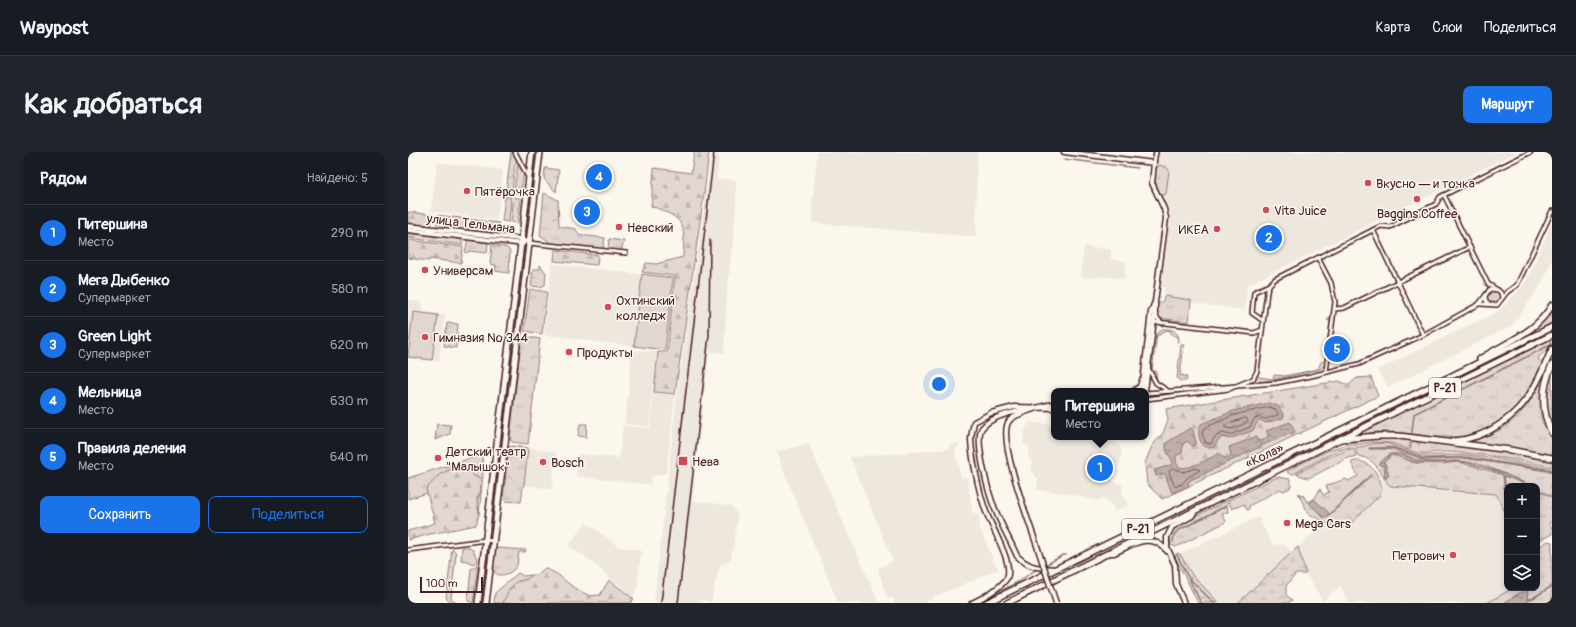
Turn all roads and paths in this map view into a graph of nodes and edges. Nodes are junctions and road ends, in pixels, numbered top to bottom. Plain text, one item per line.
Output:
1 (515, 152) edge
2 (532, 152) edge
3 (540, 152) edge
4 (1064, 152) edge
5 (1156, 152) edge
6 (1531, 152) edge
7 (1154, 163) junction
8 (529, 178) junction
9 (1444, 195) junction
10 (1552, 211) edge
11 (408, 226) edge
12 (408, 230) edge
13 (1373, 230) junction
14 (521, 242) junction
15 (529, 243) junction
16 (1470, 247) junction
17 (626, 253) dead end
18 (1318, 258) junction
19 (1398, 282) junction
20 (1488, 284) junction
21 (1269, 285) junction
22 (1497, 289) junction
23 (1507, 292) junction
24 (1485, 295) junction
25 (1502, 299) junction
26 (1155, 302) junction
27 (1479, 304) junction
28 (1491, 305) junction
29 (1552, 305) edge
30 (1335, 309) junction
31 (1155, 313) junction
32 (1262, 320) junction
33 (1154, 322) junction
34 (1162, 323) junction
35 (1149, 326) junction
36 (1552, 327) edge
37 (1262, 330) junction
38 (1423, 335) junction
39 (1552, 335) edge
40 (1552, 349) edge
41 (1552, 365) edge
42 (1148, 368) junction
43 (1464, 370) junction
44 (1326, 372) junction
45 (1144, 374) junction
46 (1234, 387) junction
47 (1138, 388) edge
48 (1142, 388) edge
49 (1146, 388) edge
50 (1168, 391) junction
51 (1149, 392) edge
52 (1149, 399) edge
53 (1051, 404) edge
54 (1039, 408) junction
55 (1051, 408) edge
56 (1552, 433) edge
57 (1420, 439) junction
58 (1337, 440) junction
59 (1552, 458) edge
60 (1196, 510) junction
61 (486, 540) junction
62 (493, 541) junction
63 (408, 550) edge
64 (1109, 553) junction
65 (1170, 554) junction
66 (1056, 569) junction
67 (478, 603) edge
68 (486, 603) edge
69 (972, 603) edge
70 (986, 603) edge
71 (1007, 603) edge
72 (1056, 603) edge
73 (1184, 603) edge

1 - 8 street
2 - 8 main road
3 - 15 main road
4 - 7 street
5 - 7 street
6 - 9 street
7 - 26 street
8 - 14 main road
9 - 13 street
9 - 16 street
10 - 23 street
11 - 14 street, улица Тельмана
12 - 14 street, улица Тельмана
13 - 18 street
13 - 19 street
14 - 15 street, улица Тельмана
14 - 61 main road
15 - 17 street
15 - 62 main road
16 - 19 street
16 - 20 street
18 - 21 street
18 - 30 street
19 - 30 street
19 - 38 street
20 - 22 street
20 - 24 street
21 - 32 street
21 - 32 street
22 - 23 street
22 - 24 street
22 - 25 street
23 - 25 street
24 - 27 street
24 - 28 street
25 - 28 street
26 - 31 street
26 - 35 street
27 - 28 street
27 - 38 street
29 - 43 main road
30 - 44 street
31 - 33 street
31 - 34 street
32 - 37 street
33 - 34 street
33 - 35 street
33 - 42 street
34 - 37 street
35 - 45 street
36 - 43 main road, «Кола» / Р-21
37 - 46 street
38 - 44 street
39 - 58 main road, «Кола» / Р-21
40 - 57 main road
41 - 56 highway
42 - 49 street
42 - 50 street
43 - 66 main road, «Кола» / Р-21
44 - 46 street
45 - 47 street
45 - 48 street
46 - 50 street
46 - 52 street
50 - 51 street
53 - 54 street
54 - 55 street
54 - 66 street
54 - 69 street
54 - 72 street, bridge
57 - 58 main road
57 - 59 main road
58 - 60 main road, «Кола» / Р-21
60 - 64 main road, «Кола» / Р-21
60 - 65 street
61 - 62 street
61 - 63 street
61 - 67 main road
62 - 68 main road
64 - 65 street
64 - 71 main road, «Кола» / Р-21
65 - 73 street
66 - 70 main road, «Кола» / Р-21

